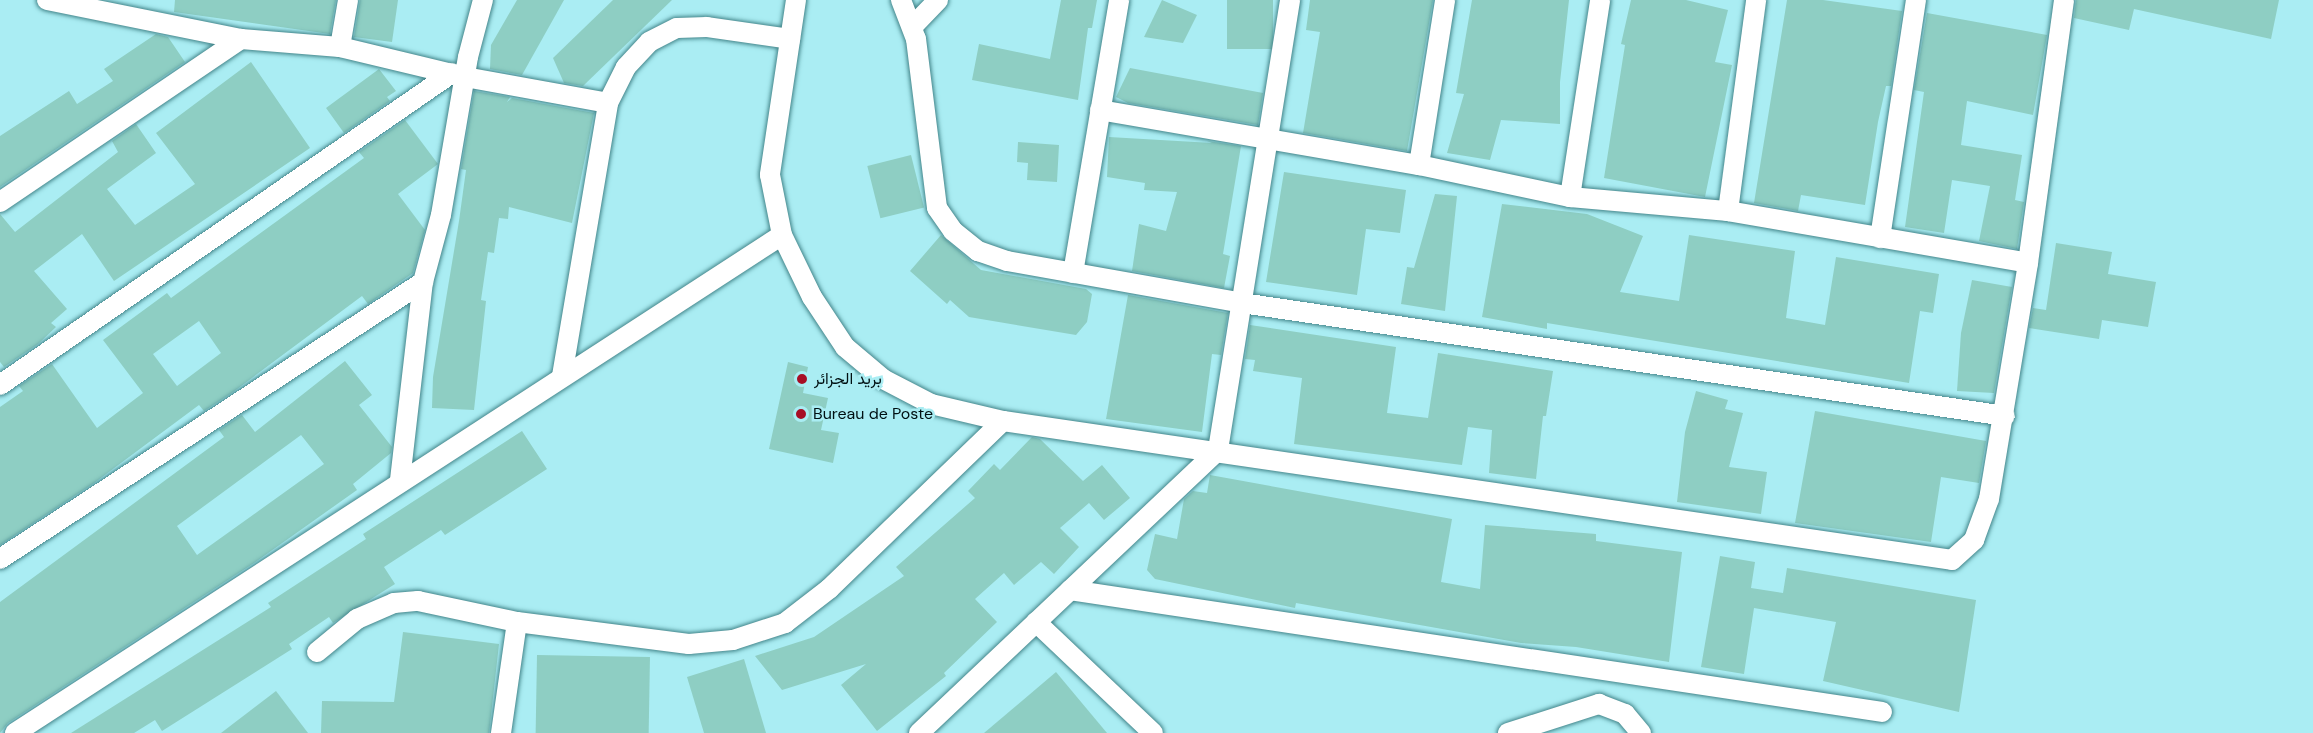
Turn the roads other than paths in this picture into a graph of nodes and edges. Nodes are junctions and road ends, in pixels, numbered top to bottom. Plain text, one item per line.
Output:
1 (47, 0) edge
2 (348, 0) edge
3 (483, 0) edge
4 (796, 0) edge
5 (901, 0) edge
6 (938, 0) edge
7 (1119, 0) edge
8 (1290, 0) edge
9 (1445, 0) edge
10 (1600, 0) edge
11 (1756, 0) edge
12 (1916, 0) edge
13 (2064, 0) edge
14 (913, 26) junction
15 (241, 39) junction
16 (790, 39) junction
17 (340, 47) junction
18 (459, 75) junction
19 (608, 103) junction
20 (1100, 110) junction
21 (1268, 141) junction
22 (1419, 165) junction
23 (1570, 197) junction
24 (0, 201) edge
25 (1728, 211) junction
26 (782, 235) junction
27 (1880, 238) junction
28 (2028, 264) junction
29 (1073, 273) junction
30 (423, 282) junction
31 (1242, 303) junction
32 (562, 376) junction
33 (0, 385) edge
34 (2005, 416) junction
35 (1003, 421) junction
36 (1218, 450) junction
37 (400, 480) junction
38 (0, 560) edge
39 (1070, 590) junction
40 (517, 622) junction
41 (1036, 622) junction
42 (317, 652) dead end
43 (1882, 712) dead end
44 (15, 733) edge
45 (501, 733) edge
46 (919, 733) edge
47 (1154, 733) edge
48 (1508, 733) edge
49 (1641, 733) edge

1 - 15 street
2 - 17 street
3 - 18 street
4 - 16 street
5 - 14 street
6 - 14 street
7 - 20 street
8 - 21 street
9 - 22 street
10 - 23 street
11 - 25 street
12 - 27 street
13 - 28 street
14 - 29 street
15 - 17 street
15 - 24 street
16 - 19 street
16 - 26 street
17 - 18 street
18 - 19 street
18 - 30 street
18 - 33 street
19 - 32 street
20 - 21 street
20 - 29 street
21 - 22 street
21 - 31 street
22 - 23 street
23 - 25 street
25 - 27 street
26 - 32 street
26 - 35 street
27 - 28 street
28 - 34 street
29 - 31 street
30 - 37 street
30 - 38 street
31 - 34 street
31 - 36 street
32 - 37 street
34 - 36 street
35 - 36 street
35 - 40 street
36 - 39 street
37 - 44 street
39 - 41 street
39 - 43 street
40 - 42 street
40 - 45 street
41 - 46 street
41 - 47 street
48 - 49 street

